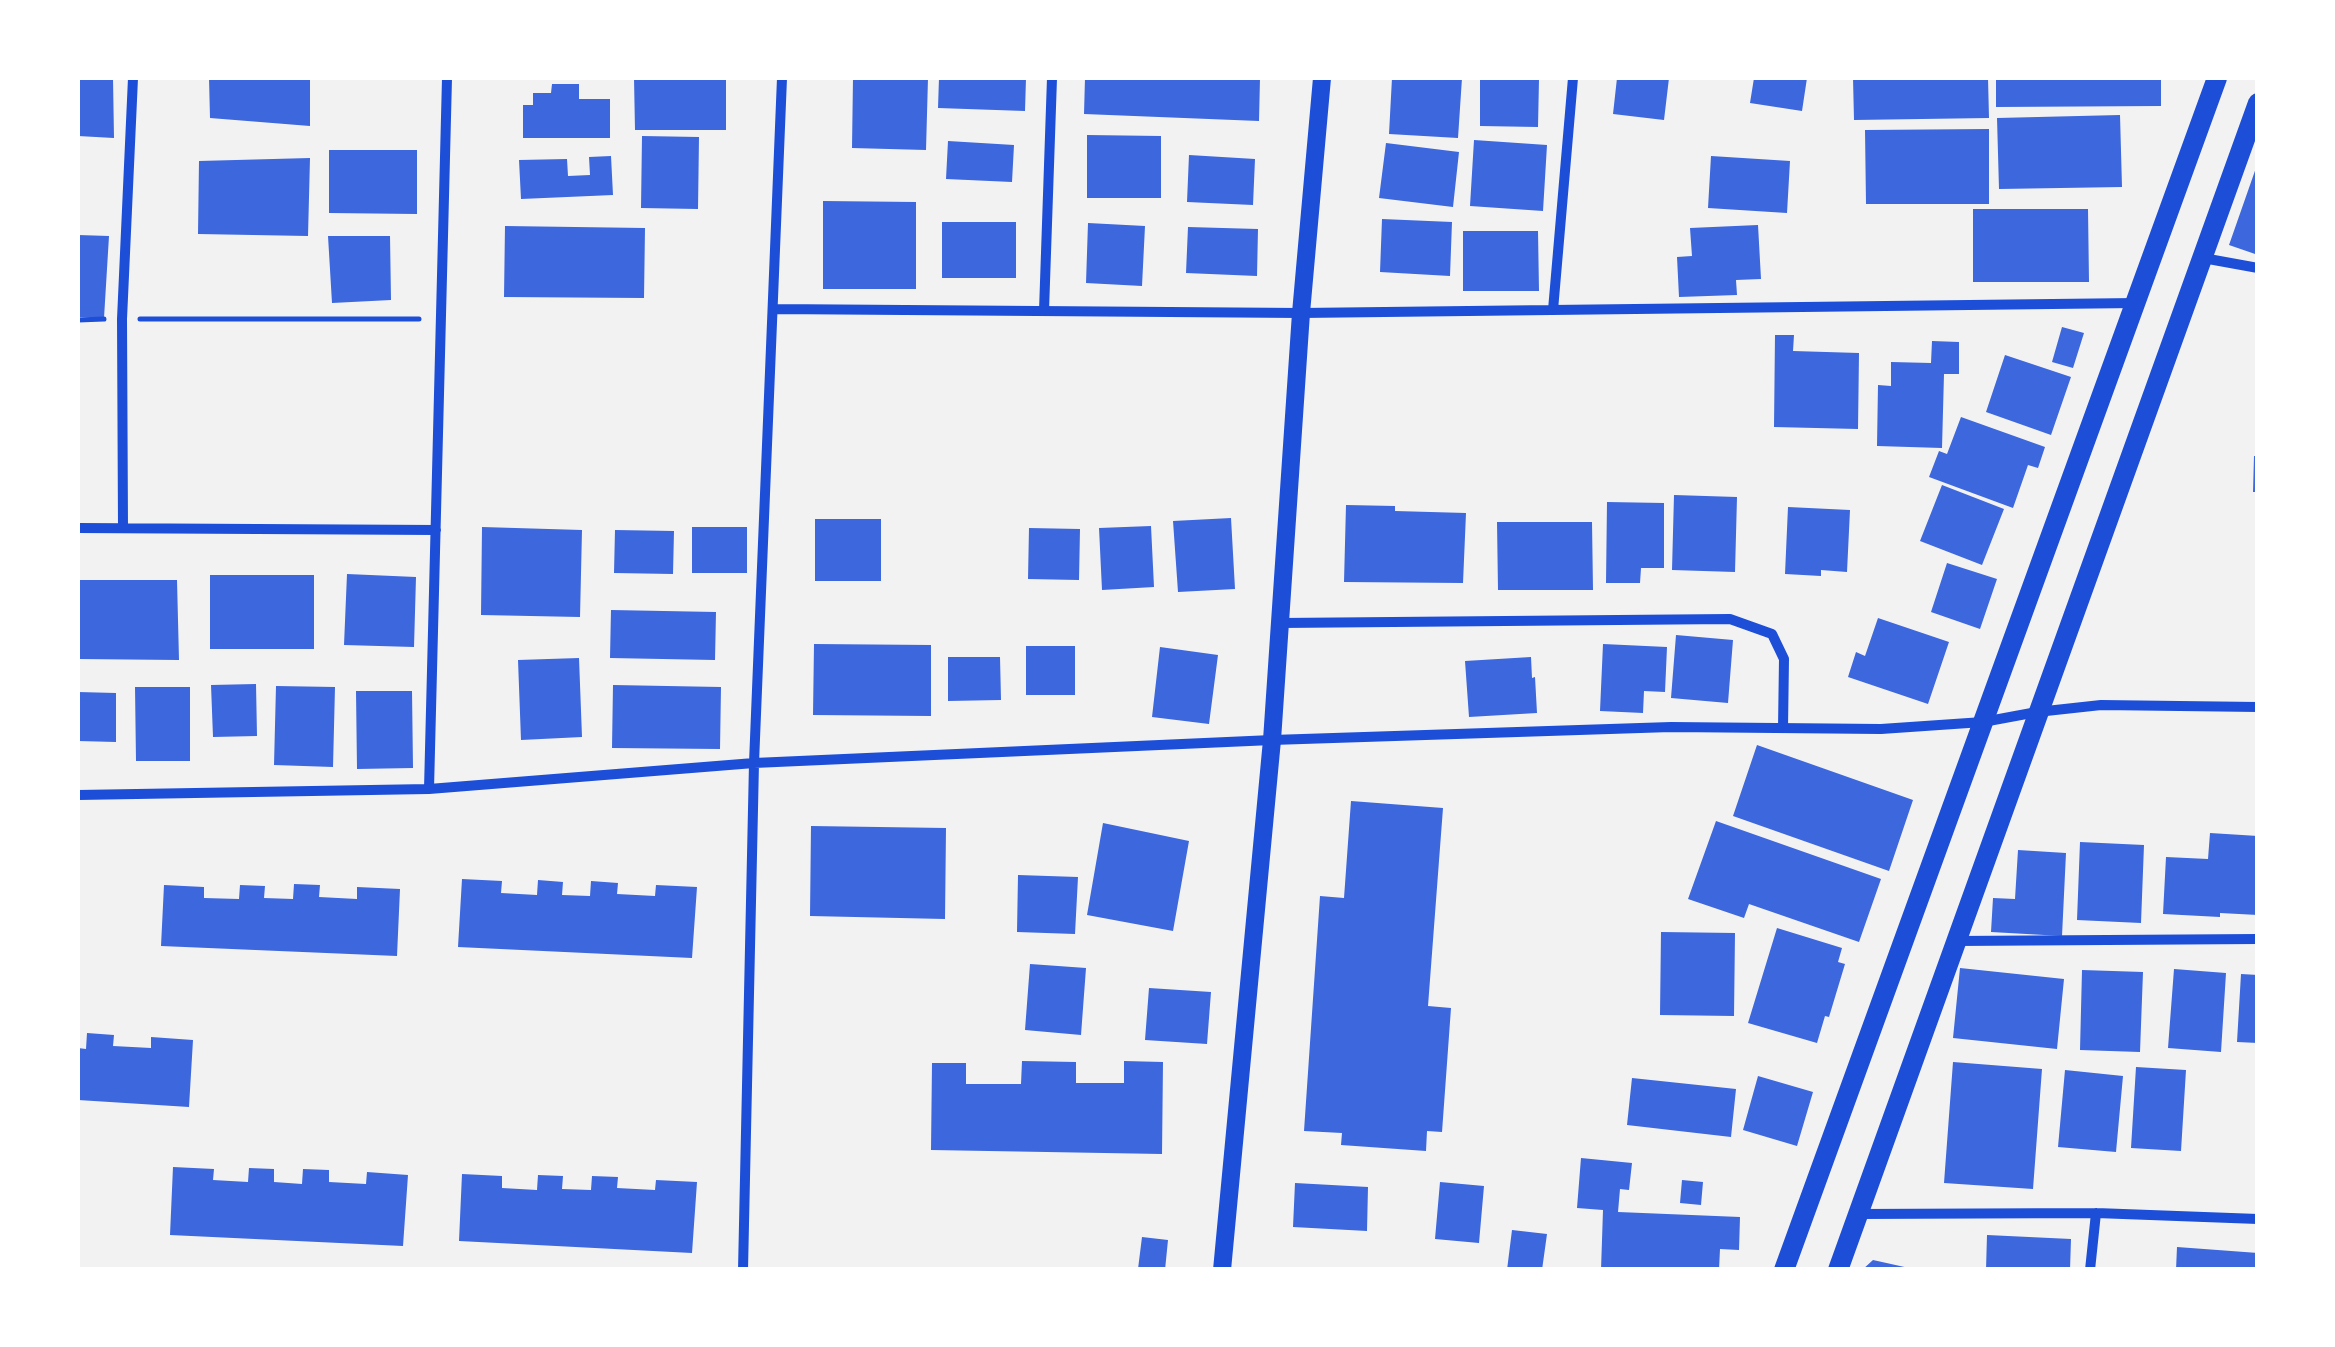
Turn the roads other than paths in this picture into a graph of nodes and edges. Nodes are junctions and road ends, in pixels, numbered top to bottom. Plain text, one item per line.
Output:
1 (133, 78) edge
2 (447, 78) edge
3 (782, 78) edge
4 (1052, 78) edge
5 (1322, 78) edge
6 (1573, 78) edge
7 (2217, 78) edge
8 (2258, 103) edge
9 (2202, 258) junction
10 (2258, 268) edge
11 (2136, 302) junction
12 (773, 309) junction
13 (1552, 310) junction
14 (1044, 311) junction
15 (1300, 313) junction
16 (78, 528) edge
17 (123, 528) junction
18 (436, 530) junction
19 (1280, 623) junction
20 (2258, 707) edge
21 (2037, 712) junction
22 (1984, 722) junction
23 (1782, 728) junction
24 (1272, 740) junction
25 (754, 764) junction
26 (429, 789) junction
27 (78, 796) edge
28 (2258, 939) edge
29 (1955, 941) junction
30 (2096, 1213) junction
31 (1858, 1214) junction
32 (2258, 1220) edge
33 (743, 1270) edge
34 (1222, 1270) edge
35 (1784, 1270) edge
36 (1838, 1270) edge
37 (2090, 1270) edge

1 - 17 street
2 - 18 street
3 - 12 street
4 - 14 street
5 - 15 street
6 - 13 street
7 - 11 main road
8 - 9 main road
9 - 10 street
9 - 21 main road
11 - 13 street
11 - 22 main road
12 - 14 street
12 - 25 street
13 - 15 street
14 - 15 street
15 - 19 street
16 - 17 street
17 - 18 street
18 - 26 street
19 - 23 street
19 - 24 street
20 - 21 street
21 - 22 street
21 - 29 main road
22 - 23 street
22 - 35 main road
23 - 24 street
24 - 25 street
24 - 34 street
25 - 26 street
25 - 33 street
26 - 27 street
28 - 29 street
29 - 31 main road
30 - 31 street
30 - 32 street
30 - 37 street
31 - 36 main road

